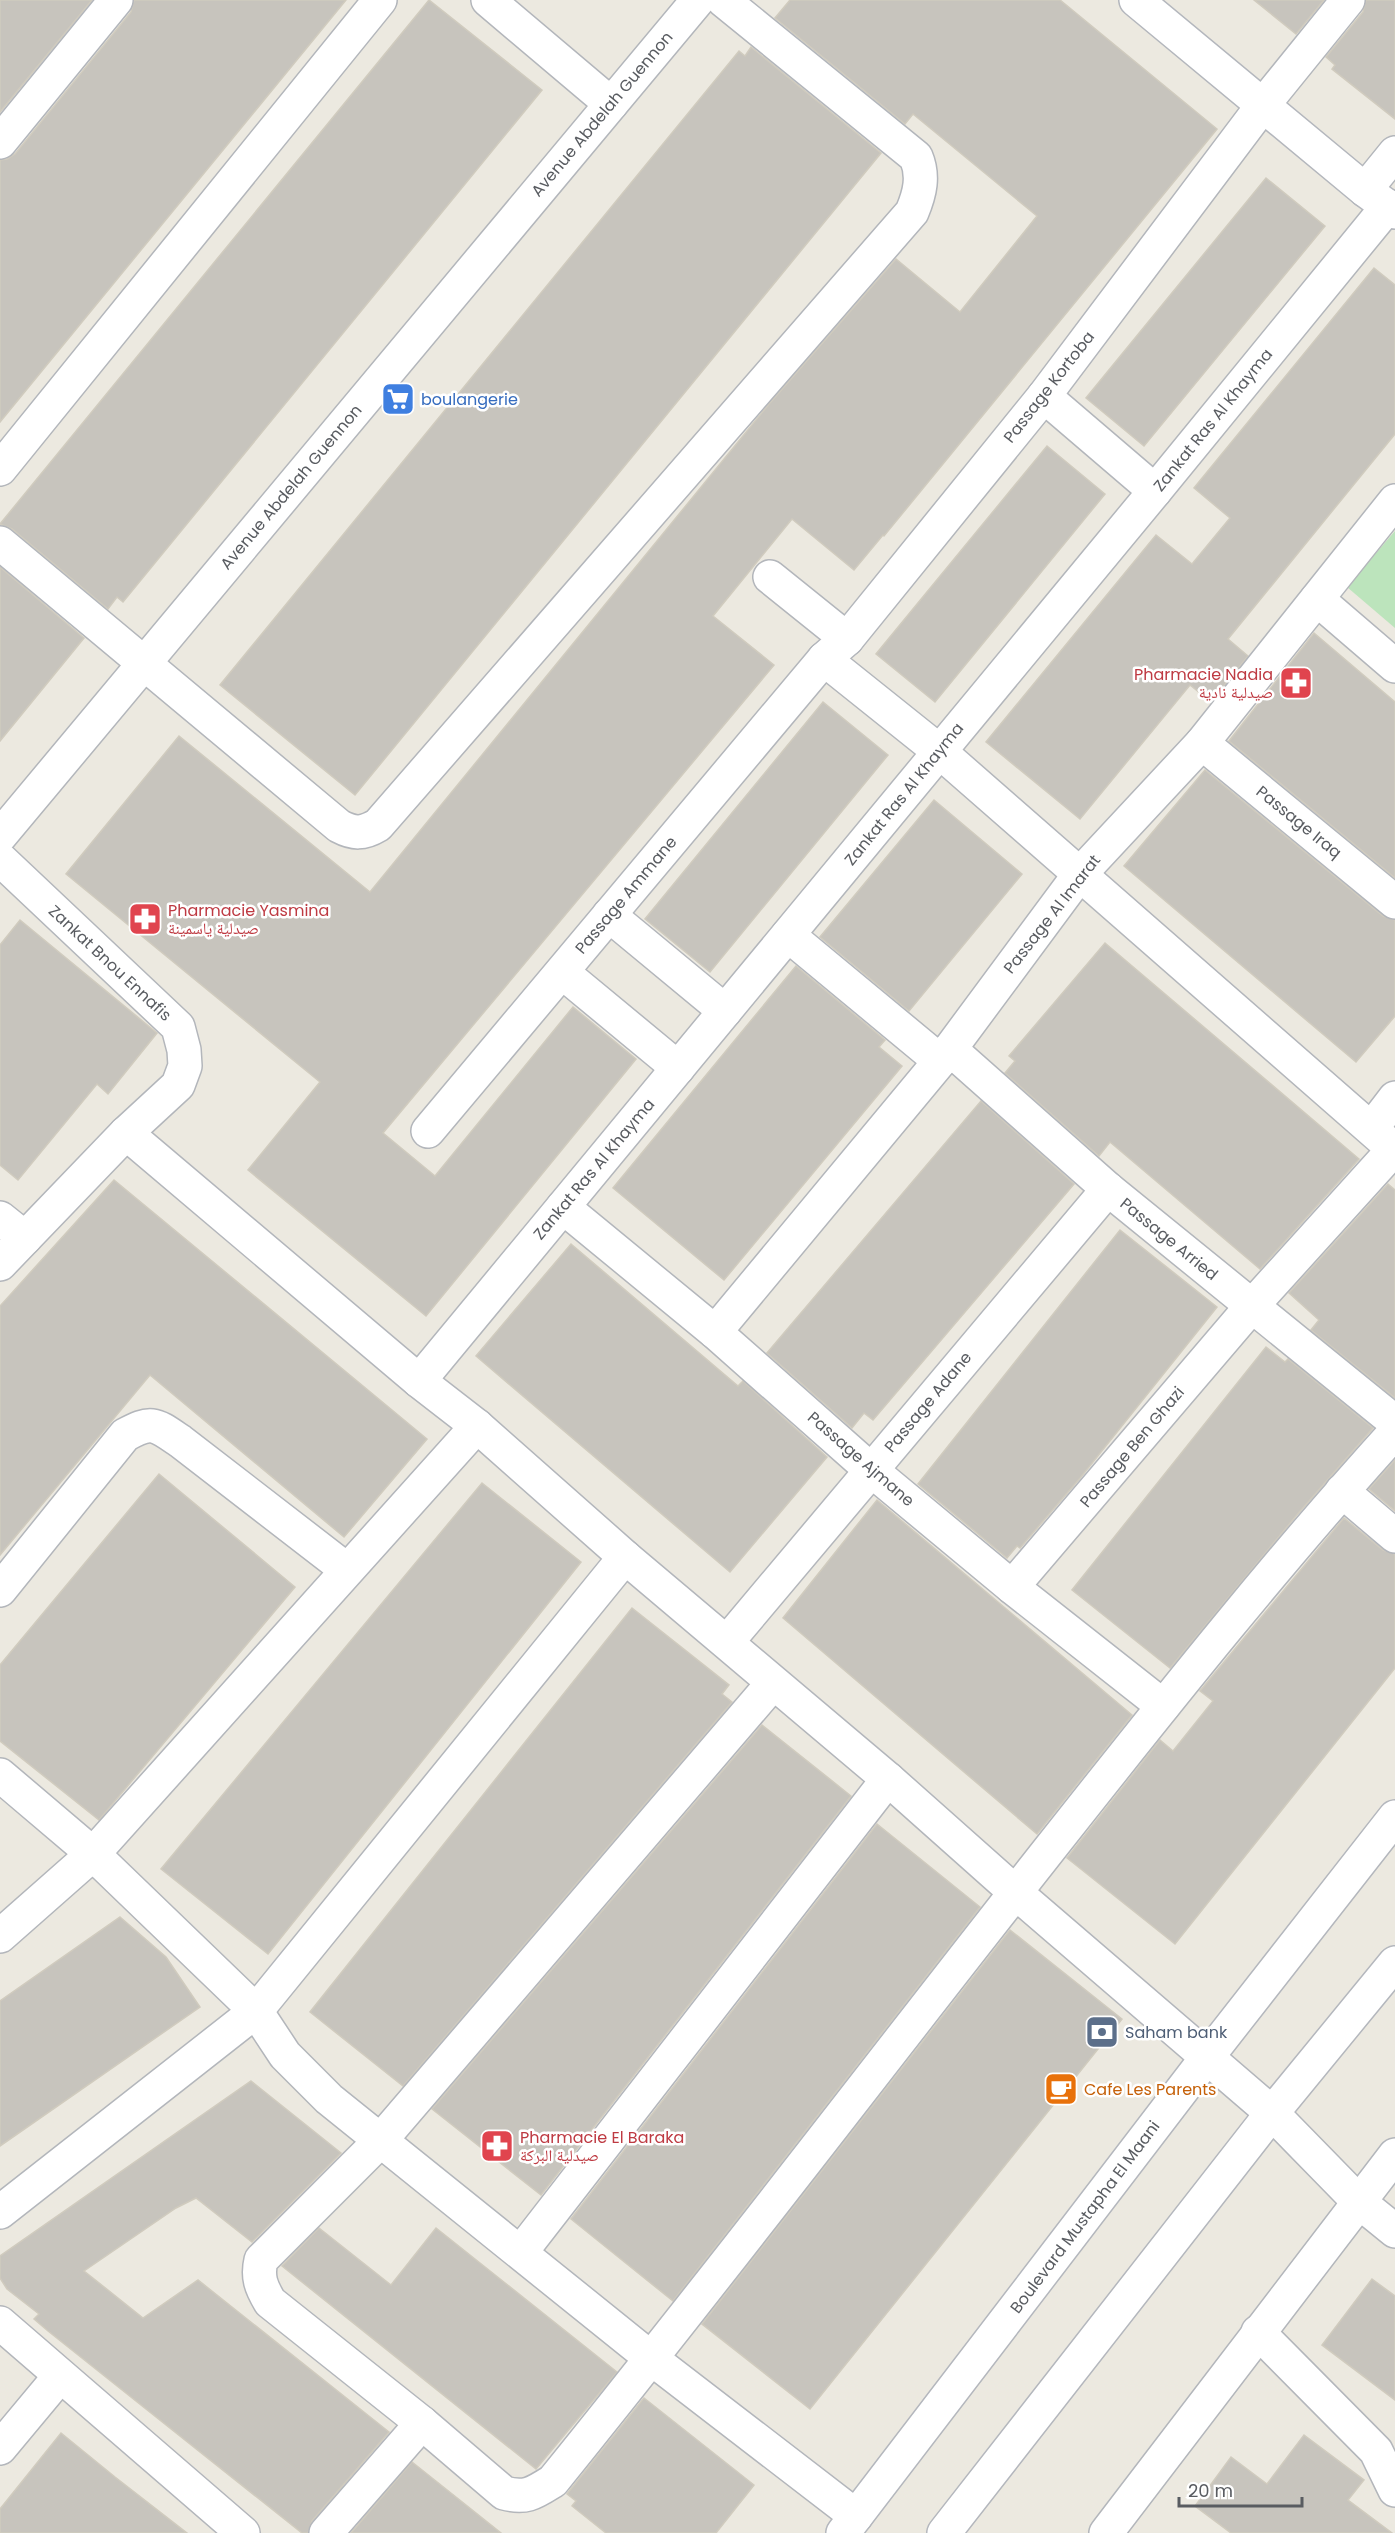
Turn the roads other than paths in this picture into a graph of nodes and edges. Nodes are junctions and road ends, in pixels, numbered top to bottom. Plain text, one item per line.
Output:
1 (116, 0) edge
2 (380, 0) edge
3 (488, 0) edge
4 (698, 0) edge
5 (723, 0) edge
6 (1136, 0) edge
7 (1348, 0) edge
8 (611, 104) junction
9 (1263, 105) junction
10 (0, 142) edge
11 (1395, 153) edge
12 (1383, 203) edge
13 (1044, 396) junction
14 (0, 469) edge
15 (1155, 491) junction
16 (1395, 501) edge
17 (0, 543) edge
18 (770, 577) dead end
19 (1317, 599) junction
20 (835, 649) junction
21 (144, 664) junction
22 (1395, 666) edge
23 (1202, 743) junction
24 (939, 751) junction
25 (0, 836) edge
26 (0, 859) edge
27 (1079, 875) junction
28 (1395, 902) edge
29 (609, 915) junction
30 (788, 935) junction
31 (562, 972) junction
32 (725, 1011) junction
33 (945, 1055) junction
34 (678, 1068) junction
35 (1395, 1098) edge
36 (428, 1131) dead end
37 (126, 1133) junction
38 (1387, 1142) edge
39 (1108, 1189) junction
40 (563, 1207) junction
41 (0, 1218) edge
42 (25, 1238) junction
43 (0, 1264) edge
44 (1251, 1307) junction
45 (715, 1332) junction
46 (419, 1382) junction
47 (1395, 1422) edge
48 (477, 1426) junction
49 (1395, 1432) edge
50 (871, 1470) junction
51 (1342, 1491) junction
52 (1395, 1536) edge
53 (625, 1557) junction
54 (347, 1570) junction
55 (1012, 1587) junction
56 (0, 1590) edge
57 (727, 1642) junction
58 (773, 1683) junction
59 (1162, 1706) junction
60 (0, 1775) edge
61 (888, 1779) junction
62 (1395, 1817) edge
63 (93, 1854) junction
64 (1015, 1892) junction
65 (0, 1936) edge
66 (1395, 1963) edge
67 (256, 2011) junction
68 (1208, 2056) junction
69 (1272, 2113) junction
70 (380, 2141) junction
71 (1395, 2155) edge
72 (1358, 2201) junction
73 (0, 2212) edge
74 (1395, 2231) edge
75 (521, 2252) junction
76 (0, 2323) edge
77 (1258, 2332) junction
78 (652, 2359) junction
79 (60, 2376) junction
80 (422, 2423) junction
81 (0, 2448) edge
82 (1395, 2490) edge
83 (849, 2525) edge
84 (228, 2528) edge
85 (326, 2533) edge
86 (944, 2533) edge
87 (1106, 2533) edge

1 - 10 street
2 - 14 street
3 - 8 street
4 - 8 street, Avenue Abdelah Guennon
5 - 21 street
6 - 9 street
7 - 9 street, Passage Kortoba
8 - 21 street, Avenue Abdelah Guennon
9 - 12 street
9 - 13 street, Passage Kortoba
11 - 12 street, Zankat Ras Al Khayma
12 - 15 street, Zankat Ras Al Khayma
13 - 15 street
13 - 20 street, Passage Kortoba
15 - 24 street, Zankat Ras Al Khayma
16 - 19 street, Passage Al Imarat
17 - 21 street
18 - 20 street
19 - 22 street
19 - 23 street, Passage Al Imarat
20 - 24 street
20 - 29 street, Passage Ammane
21 - 25 street, Avenue Abdelah Guennon
23 - 27 street, Passage Al Imarat
23 - 28 street, Passage Iraq
24 - 27 street
24 - 30 street, Zankat Ras Al Khayma
26 - 37 street, Zankat Bnou Ennafis
27 - 33 street, Passage Al Imarat
27 - 38 street
29 - 31 street, Passage Ammane
29 - 32 street
30 - 32 street, Zankat Ras Al Khayma
30 - 33 street, Passage Arried
31 - 34 street
31 - 36 street, Passage Ammane
32 - 34 street, Zankat Ras Al Khayma
33 - 39 street, Passage Arried
33 - 45 street, Passage Al Imarat
34 - 40 street, Zankat Ras Al Khayma
35 - 38 street, Passage Ben Ghazi
37 - 42 street, Zankat Bnou Ennafis
37 - 46 street
38 - 44 street, Passage Ben Ghazi
39 - 44 street, Passage Arried
39 - 50 street, Passage Adane
40 - 45 street, Passage Ajmane
40 - 46 street, Zankat Ras Al Khayma
41 - 42 street
42 - 43 street, Zankat Bnou Ennafis
44 - 47 street, Passage Arried
44 - 55 street, Passage Ben Ghazi
45 - 50 street, Passage Ajmane
46 - 48 street
48 - 53 street
48 - 54 street
49 - 51 street
50 - 55 street, Passage Ajmane
50 - 57 street, Passage Adane
51 - 52 street
51 - 59 street
53 - 57 street
53 - 67 street
54 - 56 street
54 - 63 street
55 - 59 street, Passage Ajmane
57 - 58 street
58 - 61 street
58 - 70 street
59 - 64 street
60 - 63 street
61 - 64 street
61 - 75 street
62 - 68 street, Boulevard Mustapha El Maani
63 - 65 street
63 - 67 street
64 - 68 street
64 - 78 street
66 - 69 street
67 - 70 street
67 - 73 street
68 - 69 street
68 - 83 street, Boulevard Mustapha El Maani
69 - 72 street
69 - 86 street
70 - 75 street
70 - 80 street
71 - 72 street
72 - 74 street
72 - 77 street
75 - 78 street
76 - 79 street
77 - 82 street
77 - 87 street
78 - 80 street
78 - 83 street
79 - 81 street
79 - 84 street
80 - 85 street

